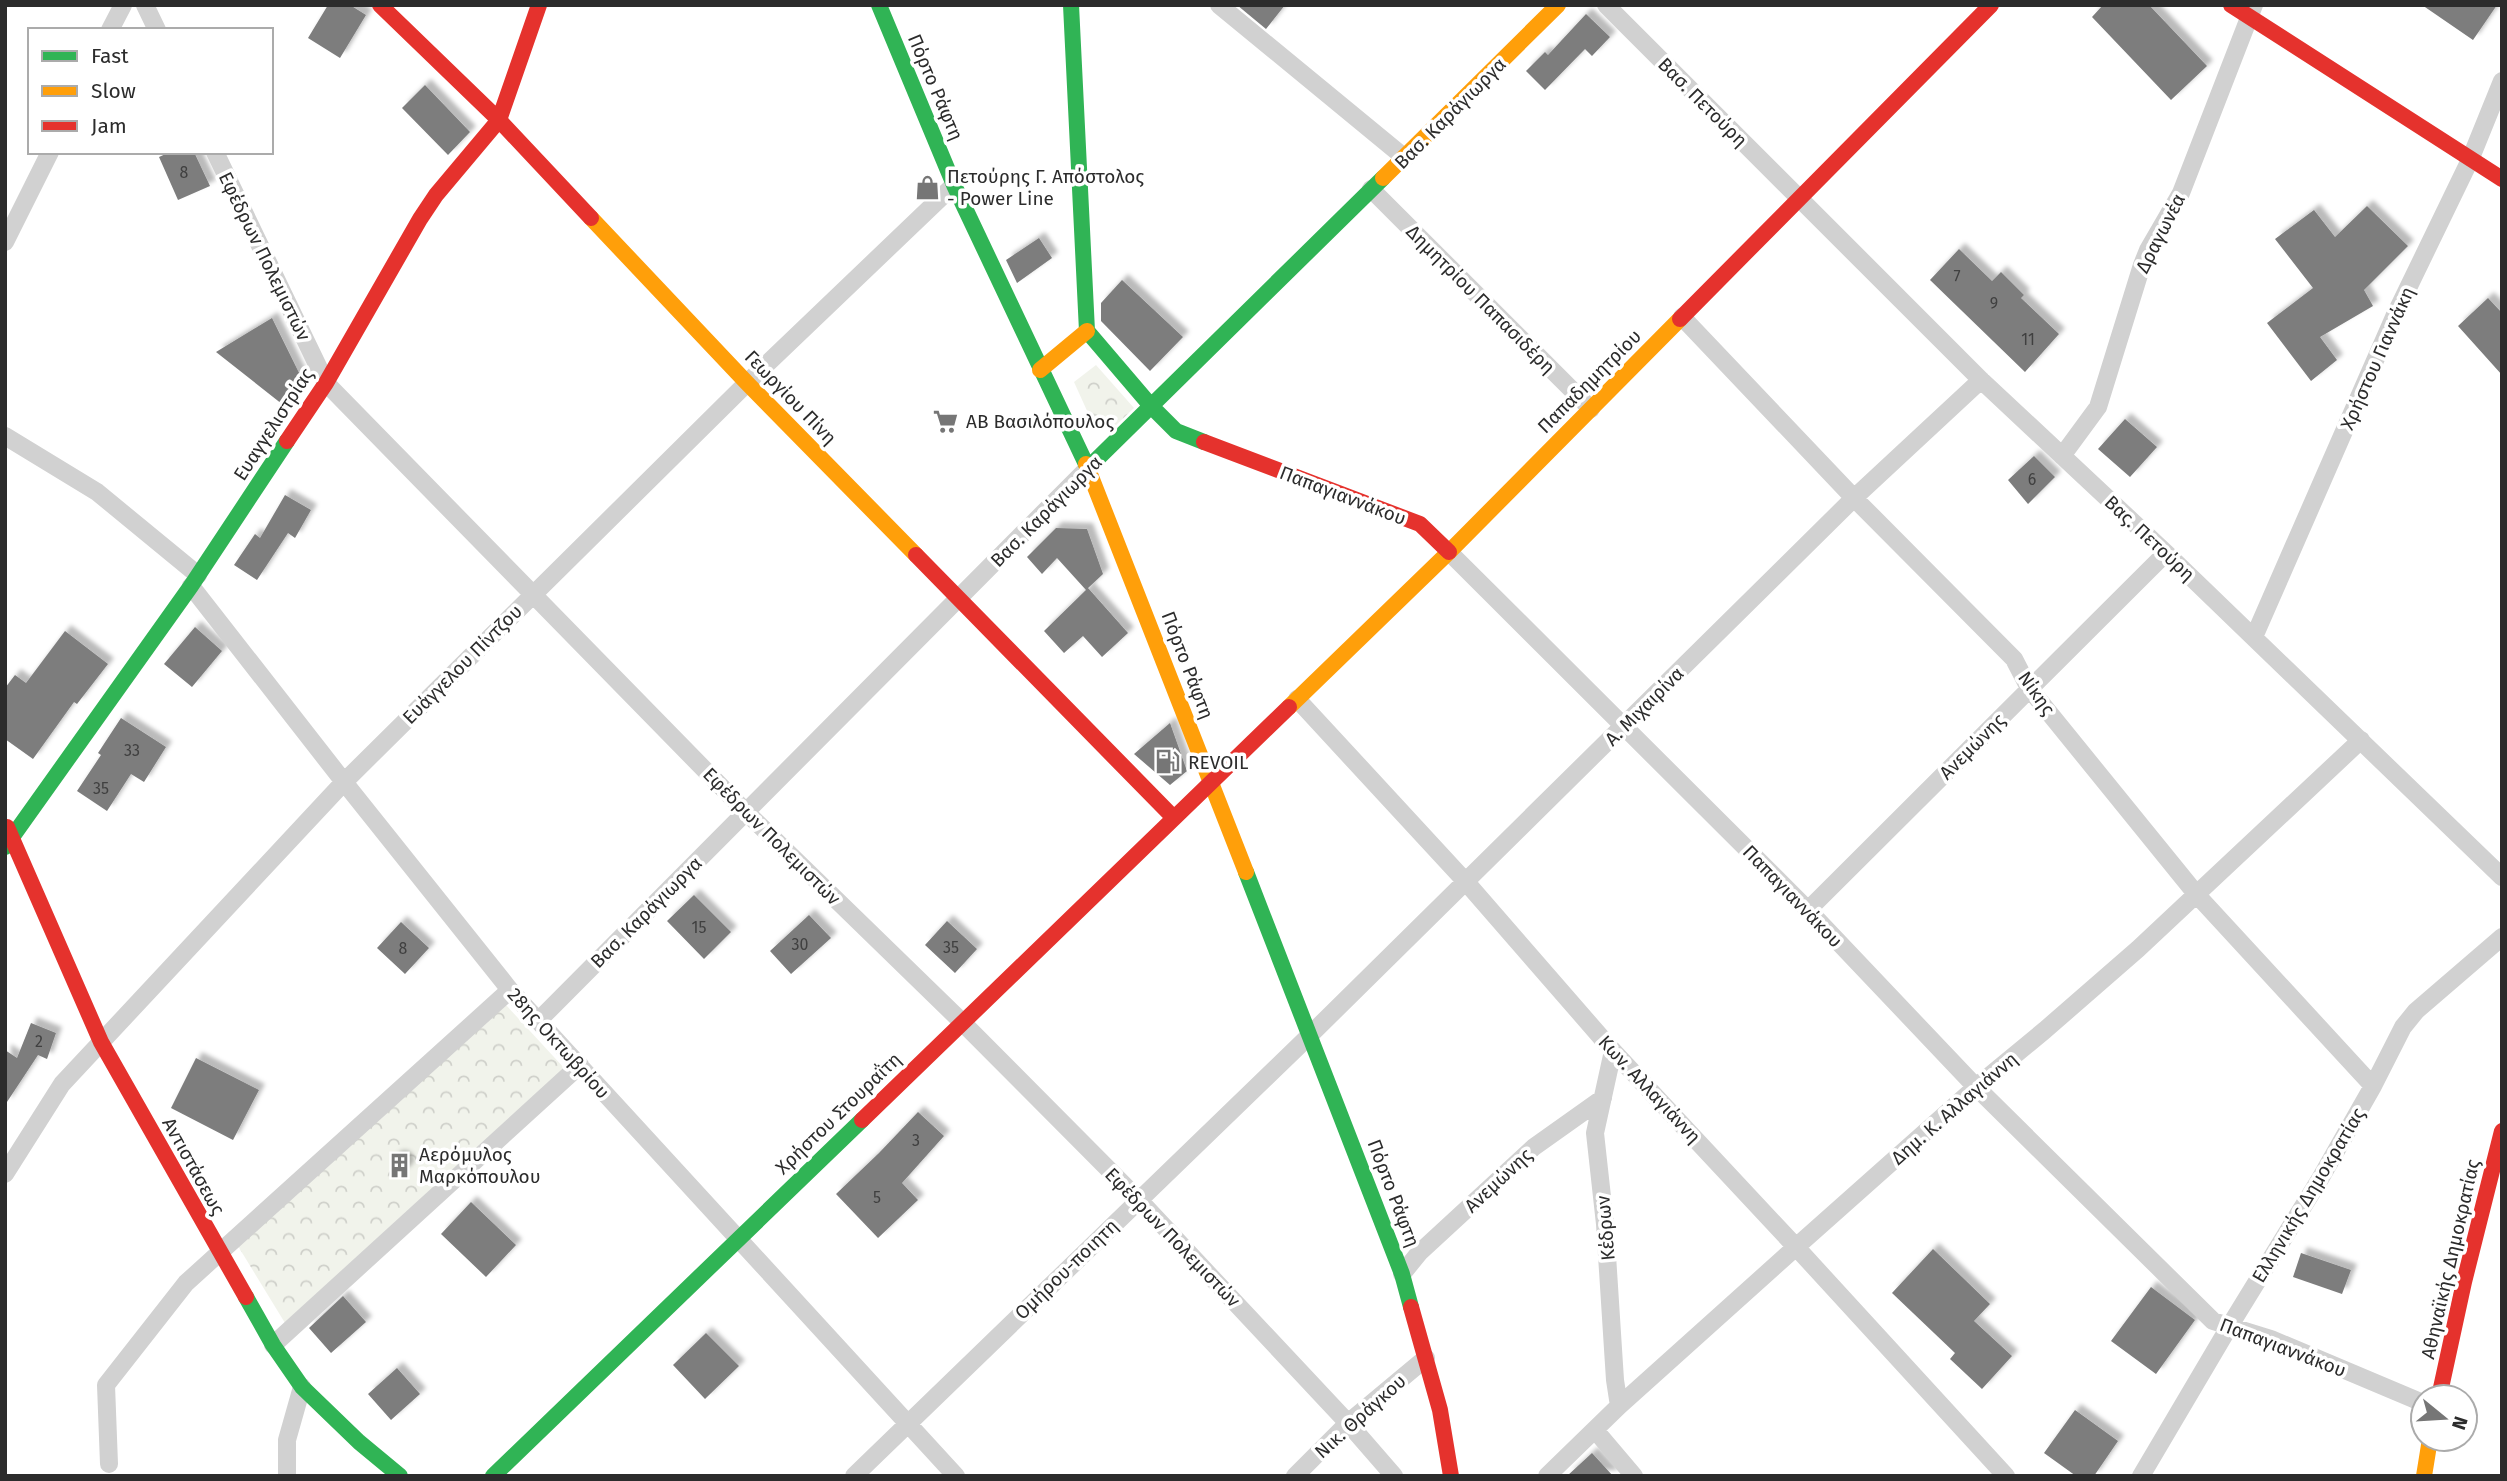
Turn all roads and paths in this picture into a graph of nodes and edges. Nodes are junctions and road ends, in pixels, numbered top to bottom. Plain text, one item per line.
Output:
1 (123, 5) edge
2 (145, 5) edge
3 (380, 5) edge
4 (539, 5) edge
5 (879, 5) edge
6 (1071, 5) edge
7 (1219, 5) edge
8 (1558, 5) edge
9 (1606, 5) edge
10 (1991, 5) edge
11 (2231, 5) edge
12 (2252, 12) edge
13 (111, 28) edge
14 (156, 28) edge
15 (2502, 81) edge
16 (499, 120) junction
17 (49, 154) edge
18 (216, 154) edge
19 (1405, 158) junction
20 (2470, 160) junction
21 (2502, 179) edge
22 (954, 185) junction
23 (1371, 189) junction
24 (1800, 198) junction
25 (5, 242) edge
26 (1682, 317) junction
27 (1087, 331) junction
28 (1040, 370) junction
29 (1981, 380) junction
30 (327, 383) junction
31 (747, 383) junction
32 (1151, 406) junction
33 (1591, 409) junction
34 (5, 436) edge
35 (2062, 456) junction
36 (1088, 468) junction
37 (1854, 498) junction
38 (1449, 552) junction
39 (2166, 553) junction
40 (195, 580) junction
41 (531, 595) junction
42 (959, 598) junction
43 (2254, 637) junction
44 (2029, 688) junction
45 (1297, 699) junction
46 (1625, 726) junction
47 (2361, 740) junction
48 (1211, 781) junction
49 (344, 782) junction
50 (746, 812) junction
51 (1173, 817) junction
52 (8, 836) edge
53 (2502, 877) edge
54 (1466, 882) junction
55 (2197, 895) junction
56 (1808, 910) junction
57 (2502, 937) edge
58 (510, 990) junction
59 (538, 1021) junction
60 (962, 1022) junction
61 (1310, 1035) junction
62 (101, 1042) junction
63 (1613, 1051) junction
64 (580, 1065) junction
65 (2374, 1086) junction
66 (1976, 1087) junction
67 (1602, 1098) junction
68 (2502, 1131) edge
69 (5, 1174) edge
70 (1139, 1200) junction
71 (739, 1238) junction
72 (1797, 1247) junction
73 (218, 1253) junction
74 (1402, 1274) junction
75 (2229, 1327) junction
76 (273, 1345) junction
77 (1426, 1358) junction
78 (2442, 1383) edge
79 (302, 1387) junction
80 (2409, 1397) edge
81 (1619, 1406) junction
82 (907, 1423) junction
83 (1348, 1423) junction
84 (1595, 1430) junction
85 (2428, 1453) edge
86 (109, 1464) dead end
87 (287, 1476) edge
88 (400, 1476) edge
89 (493, 1476) edge
90 (854, 1476) edge
91 (956, 1476) edge
92 (1295, 1476) edge
93 (1394, 1476) edge
94 (1451, 1476) edge
95 (1547, 1476) edge
96 (1634, 1476) edge
97 (2006, 1476) edge
98 (2141, 1476) edge
99 (2424, 1476) edge

1 - 13 street
2 - 14 street
3 - 16 street, Γεωργίου Πίνη
4 - 16 street, Ευαγγελιστρίας
5 - 22 street, Πόρτο Ράφτη
6 - 27 street
7 - 19 street
8 - 19 street, Βασ. Καράγιωργα
9 - 24 street, Βασ. Πετούρη
10 - 24 street, Παπαδημητρίου
11 - 12 street
12 - 20 street
12 - 35 street, Δραγωνέα
15 - 20 street, Χρήστου Γιαννάκη
16 - 30 street, Ευαγγελιστρίας
16 - 31 street, Γεωργίου Πίνη
17 - 25 street
18 - 30 street, Εφέδρων Πολεμιστών
19 - 23 street, Βασ. Καράγιωργα
20 - 21 street
20 - 43 street, Χρήστου Γιαννάκη
22 - 28 street, Πόρτο Ράφτη
22 - 31 street, Ευάγγελου Πίντζου
23 - 32 street, Βασ. Καράγιωργα
23 - 33 street, Δημητρίου Παπασιδέρη
24 - 26 street, Παπαδημητρίου
24 - 29 street, Βας. Πετούρη
26 - 33 street, Παπαδημητρίου
26 - 37 street, Νίκης
27 - 28 street
27 - 32 street, Παπαγιαννάκου
28 - 36 street, Πόρτο Ράφτη
29 - 35 street, Βας. Πετούρη
29 - 37 street, Α. Μιχαιρίνα
30 - 40 street, Ευαγγελιστρίας
30 - 41 street, Εφέδρων Πολεμιστών
31 - 41 street, Ευάγγελου Πίντζου
31 - 42 street, Γεωργίου Πίνη
32 - 36 street, Βασ. Καράγιωργα
32 - 38 street, Παπαγιαννάκου
33 - 38 street, Παπαδημητρίου
34 - 40 street, 28ης Οκτωβρίου
35 - 39 street, Βας. Πετούρη
36 - 42 street, Βασ. Καράγιωργα
36 - 48 street, Πόρτο Ράφτη
37 - 44 street, Νίκης
37 - 46 street, Α. Μιχαιρίνα
38 - 45 street, Παπαδημητρίου
38 - 46 street, Παπαγιαννάκου
39 - 43 street, Βας. Πετούρη
39 - 44 street, Ανεμώνης
40 - 49 street, 28ης Οκτωβρίου
40 - 52 street, Ευαγγελιστρίας
41 - 49 street, Ευάγγελου Πίντζου
41 - 50 street, Εφέδρων Πολεμιστών
42 - 50 street, Βασ. Καράγιωργα
42 - 51 street, Γεωργίου Πίνη
43 - 47 street, Βας. Πετούρη
44 - 55 street, Νίκης
44 - 56 street, Ανεμώνης
45 - 48 street, Παπαδημητρίου
45 - 54 street, Κων. Αλλαγιάννη
46 - 54 street, Α. Μιχαιρίνα
46 - 56 street, Παπαγιαννάκου
47 - 53 street, Βας. Πετούρη
47 - 55 street, Δημ. Κ. Αλλαγιάννη
48 - 51 street, Χρήστου Στουραΐτη
48 - 61 street, Πόρτο Ράφτη
49 - 58 street, 28ης Οκτωβρίου
49 - 62 street, Ευάγγελου Πίντζου
50 - 59 street, Βασ. Καράγιωργα
50 - 60 street, Εφέδρων Πολεμιστών
51 - 60 street, Χρήστου Στουραΐτη
52 - 62 street, Αντιστάσεως
54 - 61 street, Α. Μιχαιρίνα
54 - 63 street, Κων. Αλλαγιάννη
55 - 65 street, Νίκης
55 - 66 street, Δημ. Κ. Αλλαγιάννη
56 - 66 street, Παπαγιαννάκου
57 - 65 street, Ελληνικής Δημοκρατίας
58 - 59 street, 28ης Οκτωβρίου
58 - 73 street
59 - 64 street, 28ης Οκτωβρίου
60 - 70 street, Εφέδρων Πολεμιστών
60 - 71 street, Χρήστου Στουραΐτη
61 - 70 street, Ομήρου-ποιητη
61 - 74 street, Πόρτο Ράφτη
62 - 69 street, Ευάγγελου Πίντζου
62 - 73 street, Αντιστάσεως
63 - 67 street, Κέδρων
63 - 72 street, Κων. Αλλαγιάννη
64 - 71 street, 28ης Οκτωβρίου
64 - 76 street
65 - 75 street, Ελληνικής Δημοκρατίας
66 - 72 street, Δημ. Κ. Αλλαγιάννη
66 - 75 street, Παπαγιαννάκου
67 - 74 street, Ανεμώνης
67 - 81 street, Κέδρων
68 - 78 street, Αθηναϊκής Δημοκρατίας
70 - 82 street, Ομήρου-ποιητη
70 - 83 street, Εφέδρων Πολεμιστών
71 - 82 street, 28ης Οκτωβρίου
71 - 89 street, Χρήστου Στουραΐτη
72 - 81 street, Δημ. Κ. Αλλαγιάννη
72 - 97 street, Κων. Αλλαγιάννη
73 - 76 street, Αντιστάσεως
73 - 86 street
74 - 77 street, Πόρτο Ράφτη
75 - 80 street, Παπαγιαννάκου
75 - 98 street, Ελληνικής Δημοκρατίας
76 - 79 street, Αντιστάσεως
77 - 83 street, Νικ. Θράγκου
77 - 94 street, Πόρτο Ράφτη
79 - 87 street
79 - 88 street, Αντιστάσεως
81 - 84 street, Δημ. Κ. Αλλαγιάννη
82 - 90 street, Ομήρου-ποιητη
82 - 91 street, 28ης Οκτωβρίου
83 - 92 street, Νικ. Θράγκου
83 - 93 street, Εφέδρων Πολεμιστών
84 - 95 street, Δημ. Κ. Αλλαγιάννη
84 - 96 street
85 - 99 street

